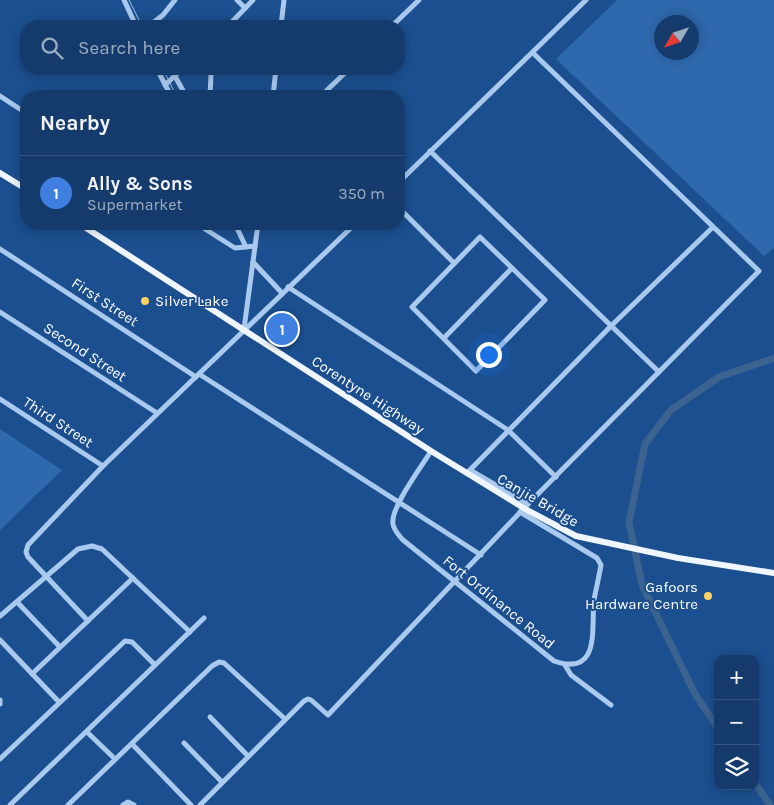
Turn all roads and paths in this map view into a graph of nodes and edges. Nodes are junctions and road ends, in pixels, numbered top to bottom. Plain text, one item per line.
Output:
1 (124, 0) edge
2 (175, 0) edge
3 (237, 0) edge
4 (253, 0) edge
5 (284, 0) edge
6 (419, 0) edge
7 (586, 0) edge
8 (244, 8) junction
9 (133, 20) edge
10 (157, 20) edge
11 (233, 20) edge
12 (282, 20) edge
13 (398, 20) edge
14 (533, 53) junction
15 (161, 75) edge
16 (211, 75) edge
17 (275, 75) edge
18 (343, 75) edge
19 (175, 76) joint
20 (165, 85) junction
21 (168, 90) edge
22 (183, 90) edge
23 (210, 90) edge
24 (274, 90) edge
25 (326, 90) edge
26 (0, 96) edge
27 (20, 109) edge
28 (430, 151) junction
29 (0, 172) edge
30 (405, 176) edge
31 (20, 185) edge
32 (405, 214) edge
33 (713, 227) junction
34 (89, 230) edge
35 (206, 230) edge
36 (238, 230) edge
37 (257, 230) edge
38 (349, 230) edge
39 (255, 246) junction
40 (246, 247) junction
41 (0, 249) edge
42 (253, 262) junction
43 (454, 263) junction
44 (512, 268) junction
45 (288, 287) junction
46 (282, 293) junction
47 (0, 312) edge
48 (611, 326) junction
49 (244, 329) junction
50 (444, 338) junction
51 (659, 372) junction
52 (198, 375) junction
53 (0, 399) edge
54 (157, 413) junction
55 (508, 430) junction
56 (431, 451) junction
57 (102, 466) junction
58 (468, 471) junction
59 (475, 477) joint
60 (556, 477) junction
61 (398, 503) junction
62 (528, 504) junction
63 (520, 512) junction
64 (480, 555) junction
65 (774, 573) edge
66 (46, 575) junction
67 (133, 578) junction
68 (455, 582) junction
69 (17, 602) junction
70 (0, 616) edge
71 (204, 618) dead end
72 (88, 621) junction
73 (190, 632) junction
74 (0, 640) edge
75 (60, 647) junction
76 (155, 665) junction
77 (564, 665) junction
78 (32, 674) junction
79 (0, 700) edge
80 (60, 702) junction
81 (0, 704) edge
82 (611, 705) dead end
83 (210, 717) dead end
84 (284, 719) junction
85 (87, 732) junction
86 (184, 743) dead end
87 (132, 744) junction
88 (248, 756) junction
89 (0, 759) edge
90 (115, 759) junction
91 (222, 782) junction
92 (10, 805) edge
93 (68, 805) edge
94 (123, 805) edge
95 (134, 805) edge
96 (191, 805) edge
97 (200, 805) edge

1 - 9 street
2 - 10 street
3 - 8 street
4 - 8 street
5 - 12 street
6 - 13 street
7 - 14 street
8 - 11 street
14 - 28 street
14 - 33 street
15 - 20 street
16 - 23 street
17 - 24 street
18 - 25 street
19 - 20 street
19 - 22 street
20 - 21 street
26 - 27 street
28 - 30 street
28 - 48 street
29 - 31 main road
32 - 43 street
33 - 48 street
33 - 51 street
34 - 49 main road, Corentyne Highway
35 - 40 street
36 - 40 street
37 - 39 street
38 - 45 street
39 - 40 street
39 - 42 street
41 - 52 street, First Street
42 - 46 street
42 - 49 street
43 - 44 street
43 - 50 street
44 - 50 street
44 - 50 street
45 - 46 street
45 - 55 street
46 - 49 street
47 - 54 street, Second Street
48 - 51 street
48 - 55 street
49 - 52 street
49 - 56 main road, Corentyne Highway
51 - 60 street
52 - 54 street
52 - 61 street, First Street
53 - 57 street, Third Street
54 - 57 street
55 - 58 street
55 - 60 street
56 - 58 main road, Corentyne Highway
56 - 61 street, Fort Ordinance Road
57 - 66 street
58 - 59 main road, Corentyne Highway
58 - 62 street
59 - 65 main road, Canjie Bridge
60 - 62 street
61 - 64 street, First Street
61 - 68 street, Fort Ordinance Road
62 - 63 street
63 - 64 street
63 - 77 street, Fort Ordinance Road
64 - 68 street
66 - 67 street
66 - 69 street
66 - 72 street
67 - 72 street
67 - 73 street
68 - 77 street, Fort Ordinance Road
68 - 84 street
69 - 70 street
69 - 75 street
71 - 73 street
72 - 75 street
73 - 76 street
74 - 78 street
75 - 78 street
76 - 80 street
76 - 85 street
77 - 82 street
78 - 80 street
79 - 81 street
80 - 89 street
83 - 88 street
84 - 87 street
84 - 88 street
85 - 90 street
85 - 92 street
86 - 91 street
87 - 90 street
87 - 96 street
88 - 91 street
90 - 93 street
91 - 97 street
94 - 95 street

